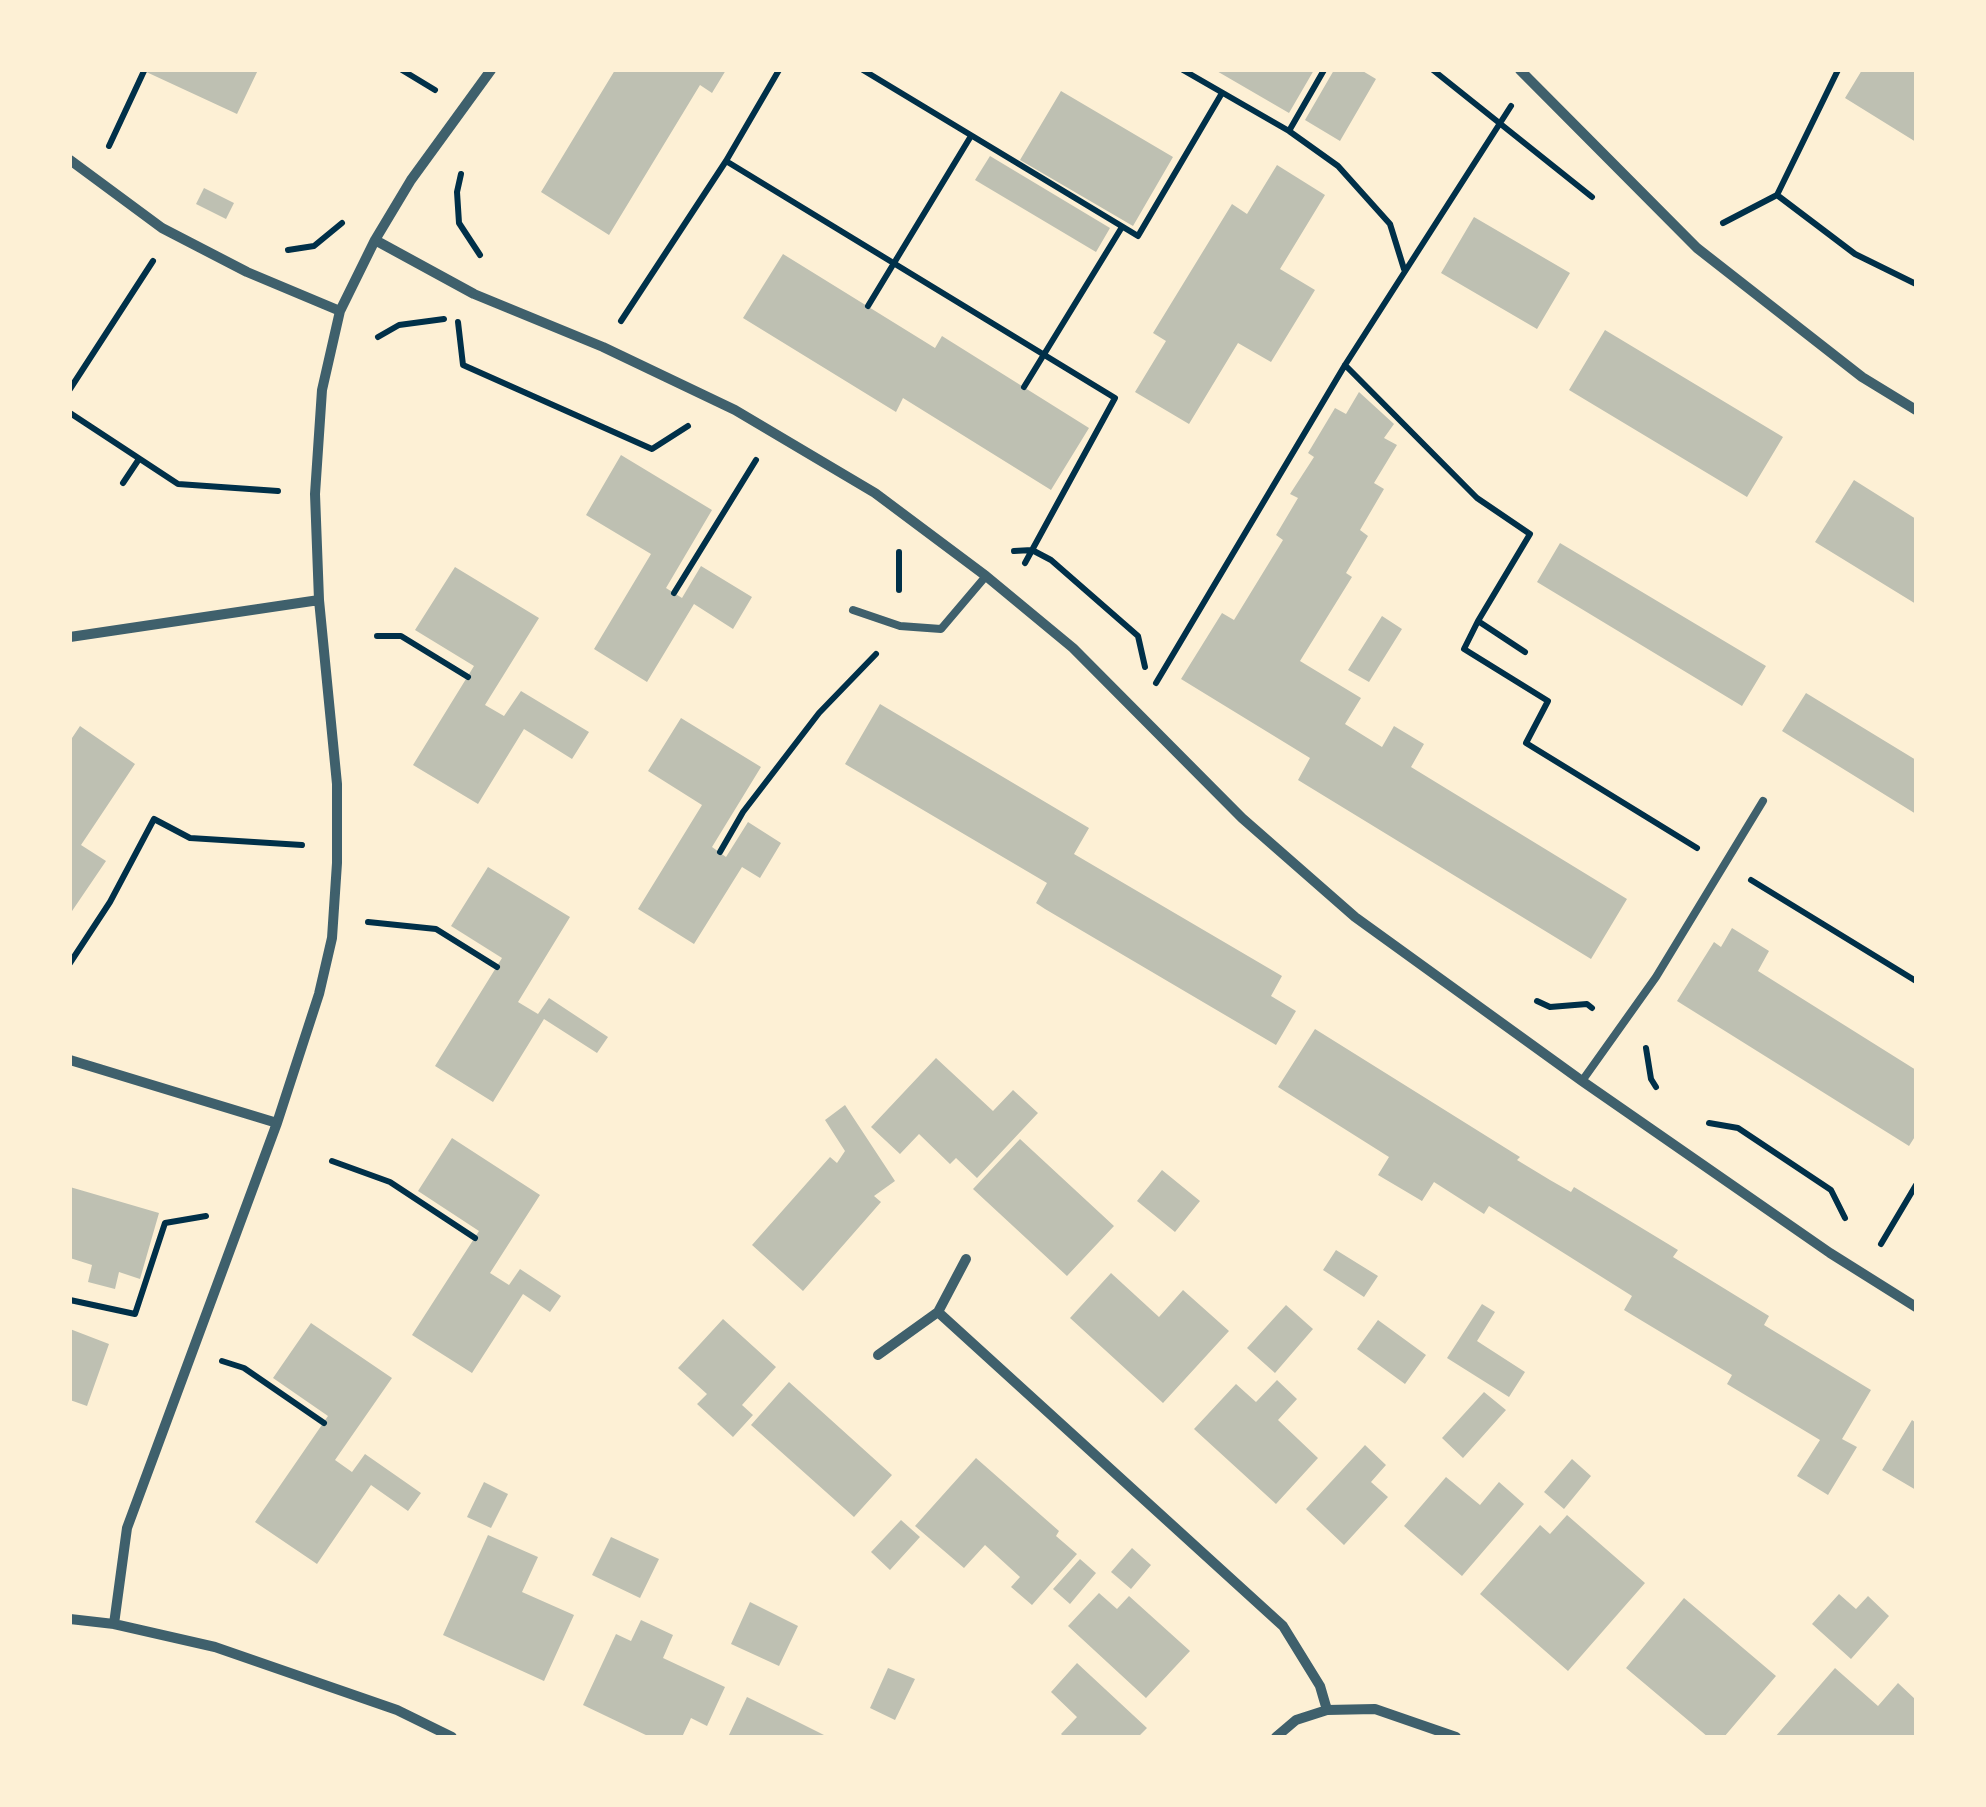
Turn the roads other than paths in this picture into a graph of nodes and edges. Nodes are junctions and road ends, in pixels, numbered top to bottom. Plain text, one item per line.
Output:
1 (490, 70) edge
2 (1520, 70) edge
3 (70, 160) edge
4 (374, 240) junction
5 (340, 311) junction
6 (1916, 410) edge
7 (986, 576) junction
8 (319, 600) junction
9 (853, 610) dead end
10 (70, 637) edge
11 (1763, 800) dead end
12 (70, 1060) edge
13 (1582, 1081) junction
14 (277, 1124) junction
15 (966, 1258) dead end
16 (1916, 1306) edge
17 (938, 1312) junction
18 (878, 1354) dead end
19 (70, 1619) edge
20 (114, 1624) junction
21 (1327, 1710) junction
22 (452, 1737) edge
23 (1276, 1737) edge
24 (1456, 1737) edge

1 - 4 street
2 - 6 street
3 - 5 street
4 - 5 street
4 - 7 street
5 - 8 street
7 - 9 lane
7 - 13 street
8 - 10 street
8 - 14 street
11 - 13 lane
12 - 14 street
13 - 16 street
14 - 20 street
15 - 17 street
17 - 18 street
17 - 21 street
19 - 20 street
20 - 22 street
21 - 23 street
21 - 24 street

